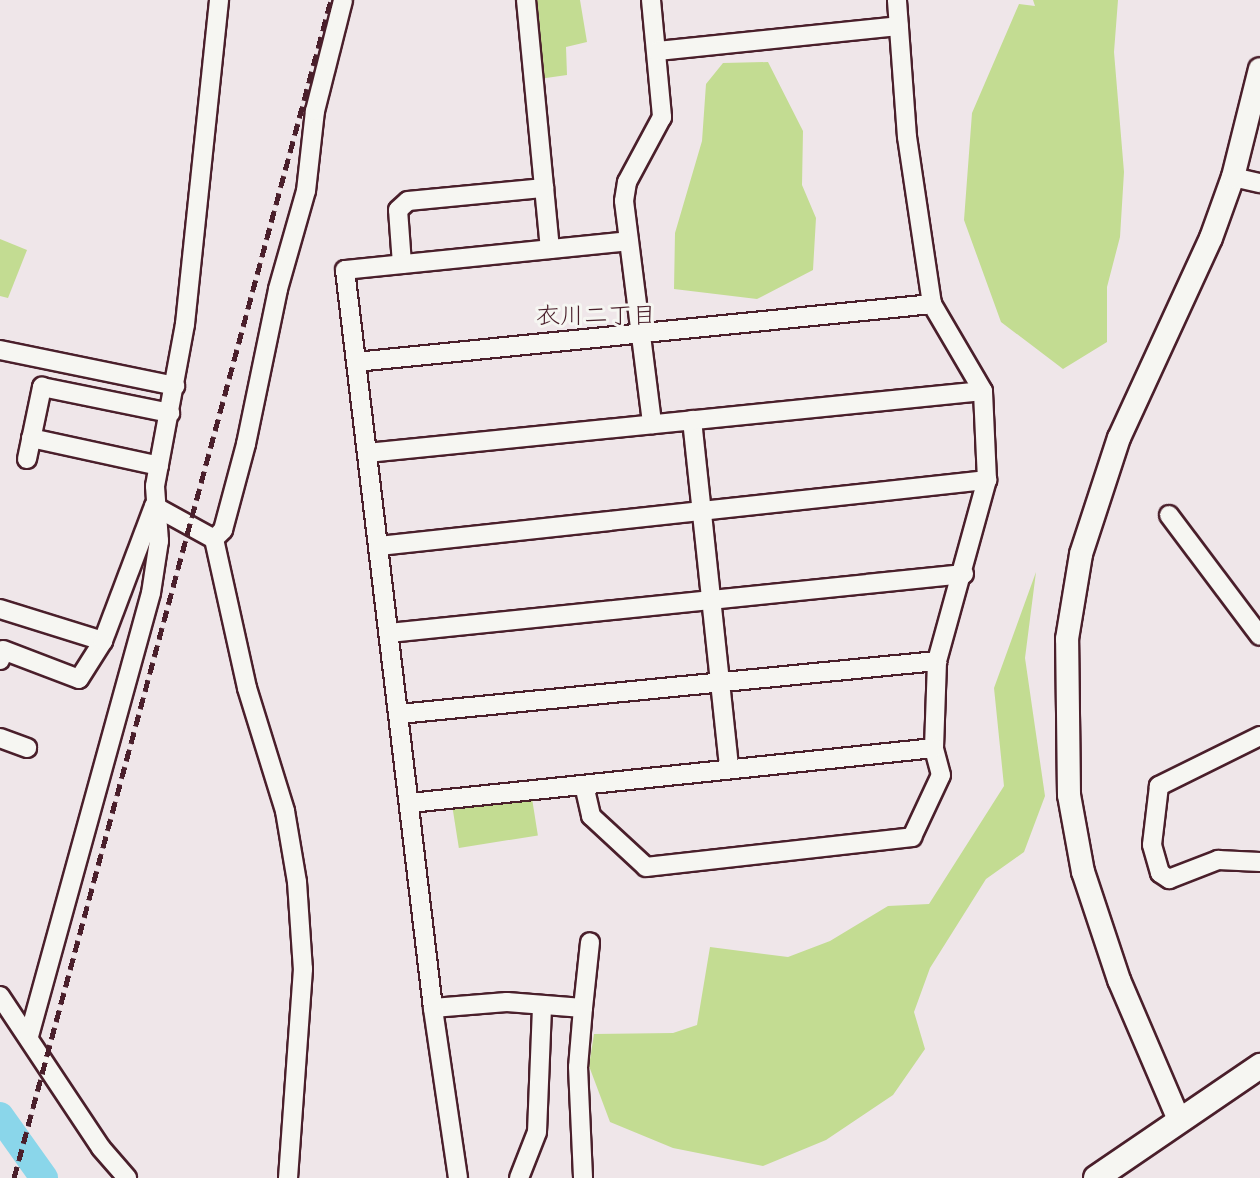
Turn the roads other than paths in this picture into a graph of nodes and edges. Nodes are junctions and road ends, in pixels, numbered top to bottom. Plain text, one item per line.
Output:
1 (219, 0) edge
2 (343, 0) edge
3 (526, 0) edge
4 (651, 0) edge
5 (897, 0) edge
6 (899, 26) junction
7 (657, 51) junction
8 (1260, 69) edge
9 (1233, 177) junction
10 (1260, 183) edge
11 (544, 188) junction
12 (629, 241) junction
13 (550, 249) junction
14 (402, 264) junction
15 (932, 304) junction
16 (640, 333) junction
17 (0, 350) edge
18 (356, 362) junction
19 (175, 386) junction
20 (983, 391) junction
21 (170, 413) junction
22 (692, 420) junction
23 (652, 424) junction
24 (31, 438) junction
25 (367, 453) junction
26 (27, 459) dead end
27 (159, 466) junction
28 (987, 480) junction
29 (154, 506) junction
30 (702, 511) junction
31 (1169, 515) dead end
32 (214, 539) junction
33 (379, 546) junction
34 (964, 574) junction
35 (711, 600) junction
36 (0, 609) edge
37 (389, 633) junction
38 (1260, 636) edge
39 (103, 641) junction
40 (0, 660) edge
41 (937, 661) junction
42 (720, 682) junction
43 (399, 714) junction
44 (1260, 736) edge
45 (0, 738) edge
46 (27, 748) dead end
47 (934, 748) junction
48 (729, 769) junction
49 (584, 785) junction
50 (410, 803) junction
51 (1260, 862) edge
52 (590, 942) dead end
53 (0, 996) edge
54 (542, 1006) junction
55 (433, 1008) junction
56 (583, 1008) junction
57 (29, 1036) junction
58 (1260, 1066) edge
59 (1179, 1120) junction
60 (127, 1178) edge
61 (288, 1178) edge
62 (458, 1178) edge
63 (519, 1178) edge
64 (583, 1178) edge
65 (1096, 1178) edge

1 - 19 street
2 - 32 street
3 - 11 street
4 - 7 street
5 - 6 street
6 - 7 street
6 - 15 street
7 - 12 street
8 - 9 street
9 - 10 street
9 - 59 street
11 - 13 street
11 - 14 street
12 - 13 street
12 - 16 street
13 - 14 street
14 - 18 street
15 - 16 street
15 - 20 street
16 - 18 street
16 - 23 street
17 - 19 street
18 - 25 street
19 - 21 street
20 - 22 street
20 - 28 street
21 - 24 street
21 - 27 street
22 - 23 street
22 - 30 street
23 - 25 street
24 - 26 street
24 - 27 street
25 - 33 street
27 - 29 street
28 - 30 street
28 - 34 street
29 - 32 street
29 - 39 street
29 - 57 street
30 - 33 street
30 - 35 street
31 - 38 street
32 - 61 street
33 - 37 street
34 - 35 street
34 - 41 street
35 - 37 street
35 - 42 street
36 - 39 street
37 - 43 street
39 - 40 street
41 - 42 street
41 - 47 street
42 - 43 street
42 - 48 street
43 - 50 street
44 - 51 street
45 - 46 street
47 - 48 street
47 - 49 street
48 - 49 street
49 - 50 street
50 - 55 street
52 - 56 street
53 - 57 street
54 - 55 street
54 - 56 street
54 - 63 street
55 - 62 street
56 - 64 street
57 - 60 street
58 - 59 main road
59 - 65 main road

